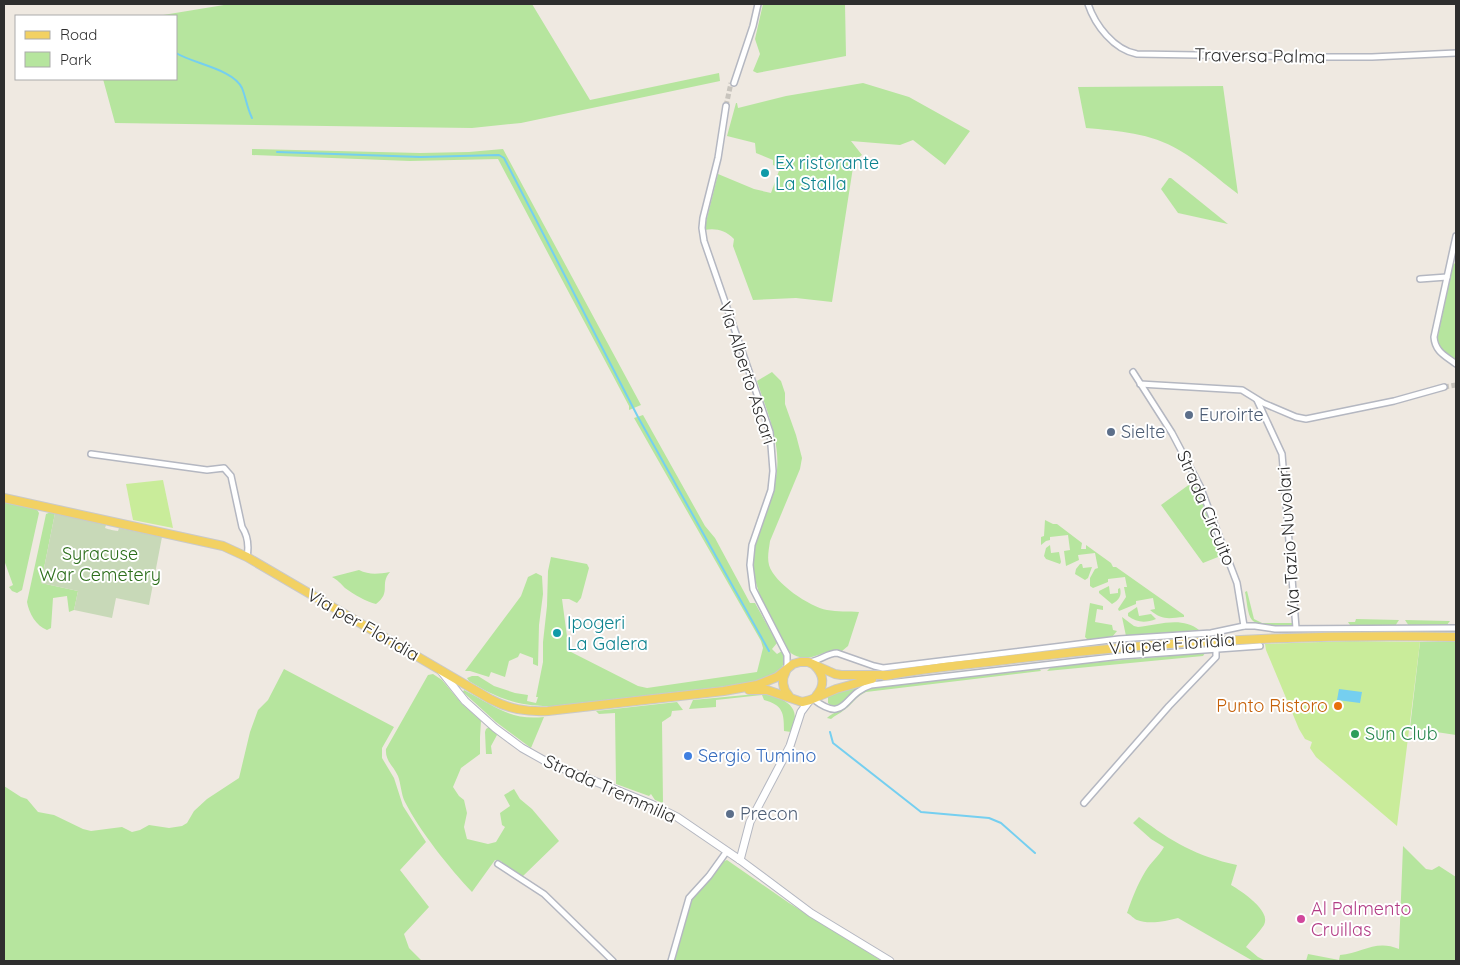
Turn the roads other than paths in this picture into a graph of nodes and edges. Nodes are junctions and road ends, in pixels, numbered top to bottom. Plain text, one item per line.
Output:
1 (758, 4) edge
2 (1088, 4) edge
3 (1456, 53) edge
4 (733, 83) tunnel mouth
5 (727, 105) tunnel mouth
6 (1456, 236) edge
7 (1447, 277) junction
8 (1420, 279) dead end
9 (1456, 364) edge
10 (1133, 372) dead end
11 (1140, 384) junction
12 (1444, 387) tunnel mouth
13 (1256, 399) junction
14 (91, 454) dead end
15 (4, 498) edge
16 (246, 556) junction
17 (1244, 626) junction
18 (1296, 628) junction
19 (1456, 628) edge
20 (1456, 637) edge
21 (1260, 646) dead end
22 (1216, 649) junction
23 (787, 655) junction
24 (827, 655) junction
25 (807, 663) junction
26 (440, 670) junction
27 (786, 670) junction
28 (822, 672) junction
29 (890, 675) junction
30 (724, 691) junction
31 (792, 698) junction
32 (813, 699) junction
33 (799, 720) junction
34 (1084, 803) dead end
35 (727, 851) junction
36 (740, 860) junction
37 (498, 864) dead end
38 (614, 961) edge
39 (671, 961) edge
40 (890, 961) edge

1 - 4 street
2 - 3 street, Traversa Palma
5 - 23 street, Via Alberto Ascari
6 - 7 street
7 - 8 street
7 - 9 street
10 - 11 street, Strada Circuito
11 - 13 street
11 - 17 street, Strada Circuito
12 - 13 street
13 - 18 street, Via Tazio Nuvolari
14 - 16 street
15 - 16 main road, Via per Floridia
16 - 26 main road, Via per Floridia
17 - 18 street
17 - 24 street
18 - 19 street
20 - 29 main road, Via per Floridia
21 - 22 street
22 - 32 street
22 - 34 street
23 - 25 street
23 - 27 street
24 - 25 street
24 - 28 street
25 - 27 main road
25 - 28 main road
26 - 30 main road, Via per Floridia
26 - 35 main road, Strada Tremmilia
27 - 30 main road
27 - 31 main road
28 - 29 main road
28 - 32 main road
29 - 32 main road
30 - 31 main road
31 - 32 main road
31 - 33 main road
32 - 33 main road
33 - 36 main road
35 - 36 main road, Strada Tremmilia
35 - 39 street
36 - 40 main road, Strada Tremmilia
37 - 38 street

